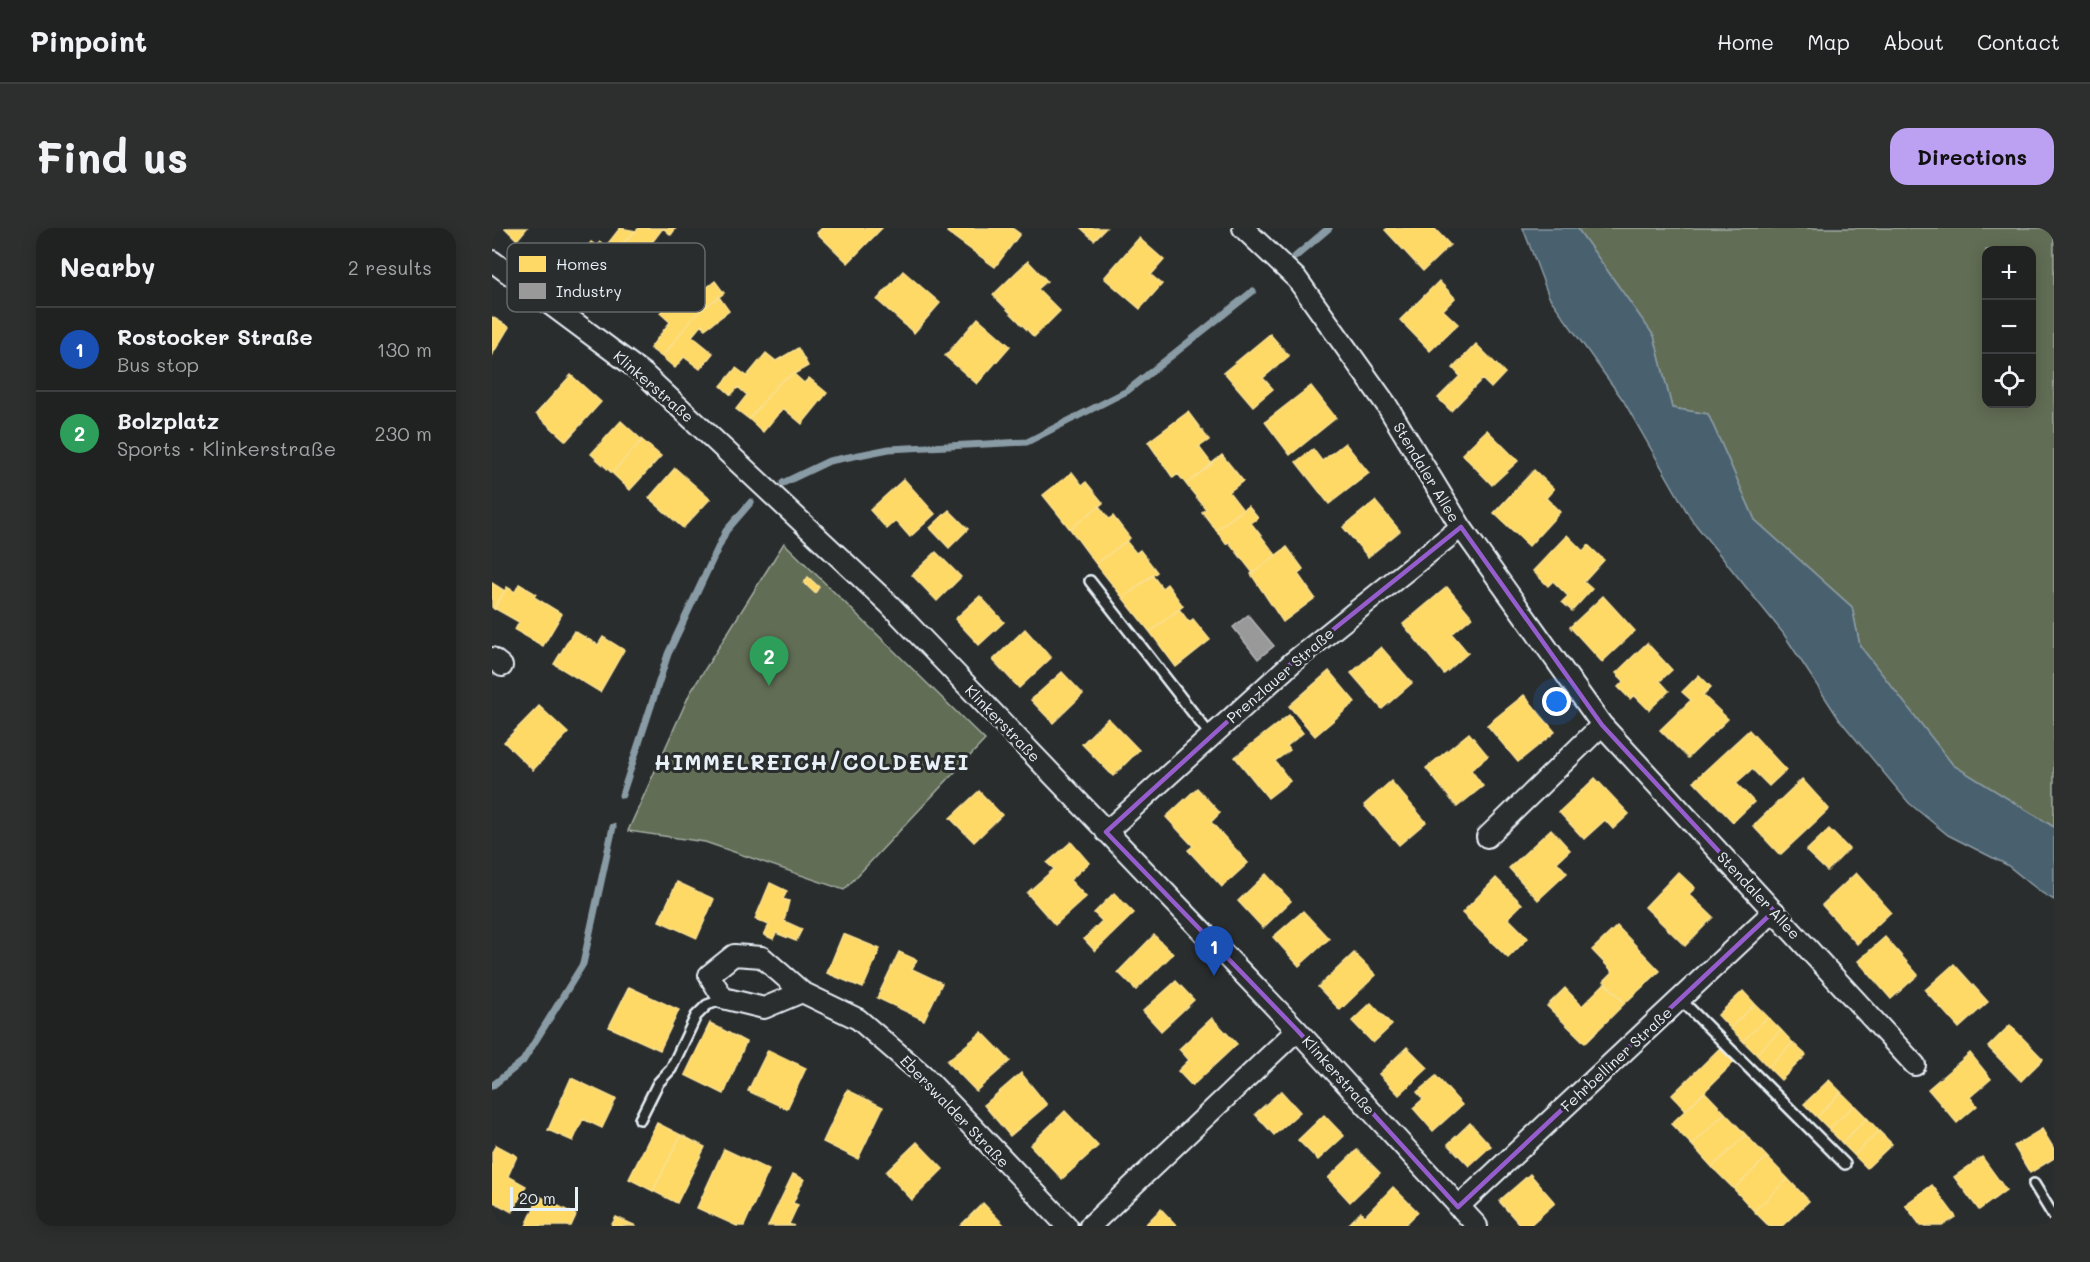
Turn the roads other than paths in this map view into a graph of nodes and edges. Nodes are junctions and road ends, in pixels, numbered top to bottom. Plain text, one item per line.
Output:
1 (1243, 228) edge
2 (492, 261) edge
3 (507, 272) edge
4 (561, 312) edge
5 (1461, 527) junction
6 (1090, 581) dead end
7 (1602, 725) junction
8 (1212, 736) junction
9 (1106, 832) junction
10 (1487, 837) dead end
11 (1774, 911) junction
12 (802, 992) junction
13 (724, 999) junction
14 (1680, 999) junction
15 (1297, 1030) junction
16 (1915, 1065) dead end
17 (640, 1119) dead end
18 (1845, 1164) dead end
19 (2034, 1184) dead end
20 (1458, 1207) junction
21 (2054, 1216) edge
22 (1067, 1226) edge
23 (1090, 1226) edge
24 (1477, 1226) edge

1 - 5 street, Stendaler Allee
2 - 3 street, Klinkerstraße
4 - 9 street, Klinkerstraße
5 - 7 street, Stendaler Allee
5 - 8 street, Prenzlauer Straße
6 - 8 lane
7 - 10 street
7 - 11 street, Stendaler Allee
8 - 9 street, Prenzlauer Straße
9 - 15 street, Klinkerstraße
11 - 14 street, Fehrbelliner Straße
11 - 16 street, Stendaler Allee
12 - 13 street
12 - 13 street, Eberswalder Straße
12 - 22 street, Eberswalder Straße
13 - 17 lane
14 - 18 lane
14 - 20 street, Fehrbelliner Straße
15 - 20 street, Klinkerstraße
15 - 23 street
19 - 21 lane
20 - 24 street, Klinkerstraße

